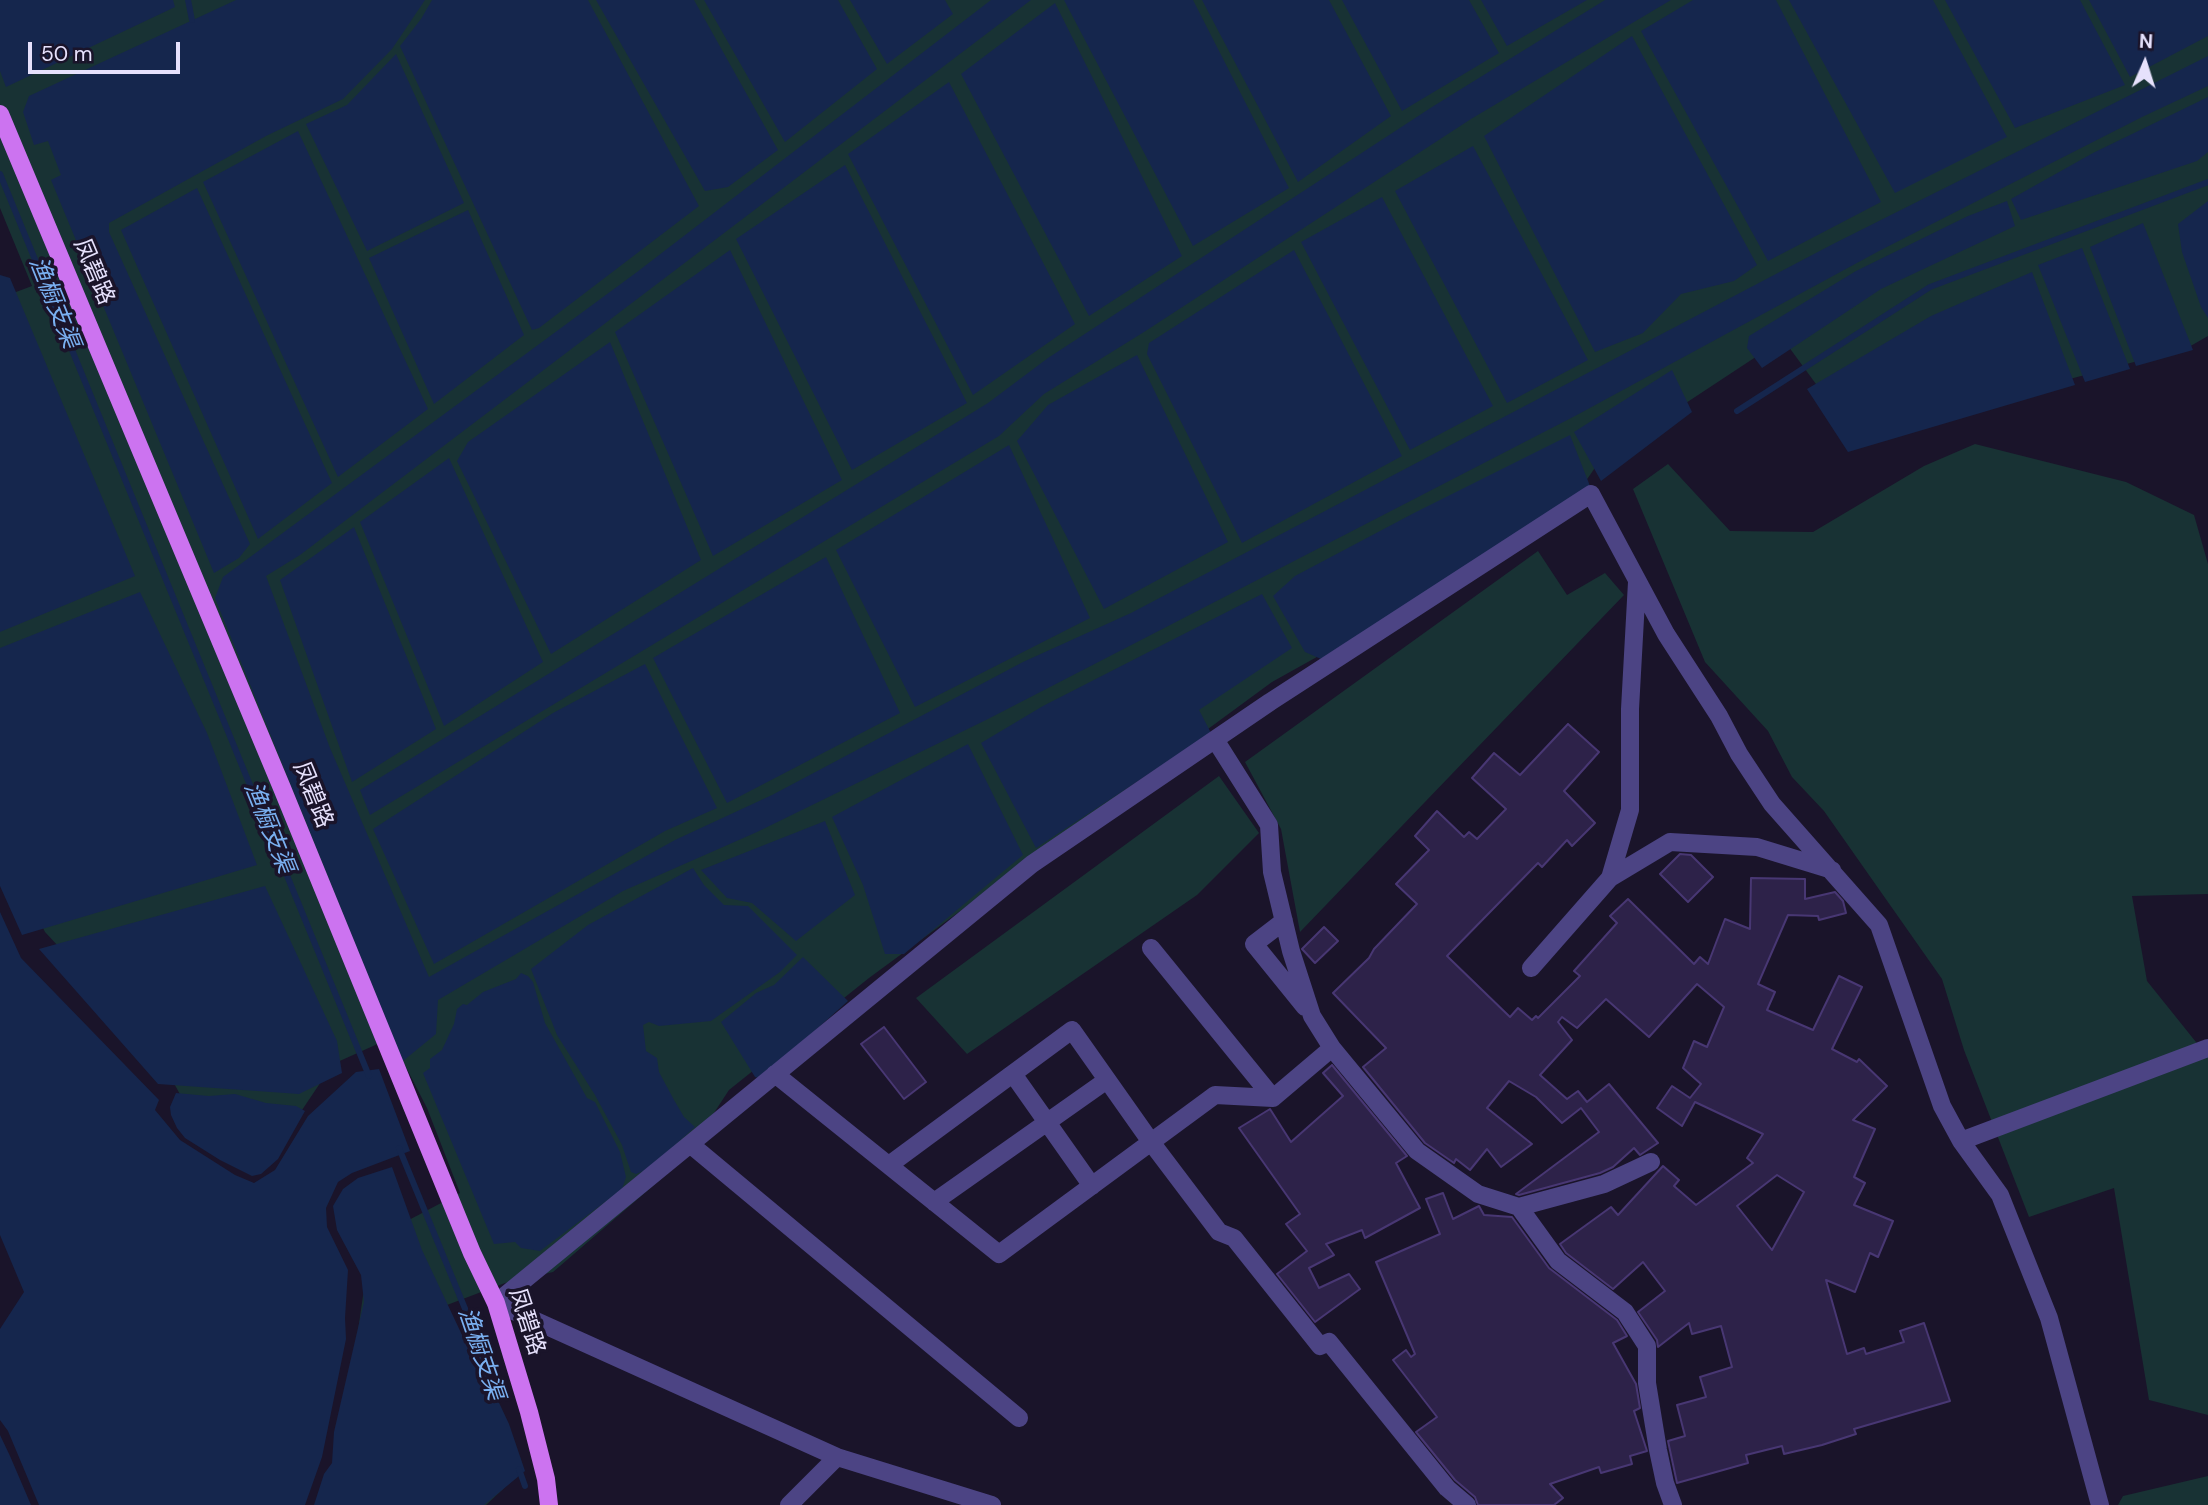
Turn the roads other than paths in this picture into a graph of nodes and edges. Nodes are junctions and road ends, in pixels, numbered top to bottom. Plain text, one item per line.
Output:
1 (0, 114) edge
2 (1637, 579) junction
3 (1216, 741) junction
4 (1832, 870) junction
5 (1610, 878) junction
6 (1284, 921) junction
7 (1151, 948) dead end
8 (1531, 968) dead end
9 (1312, 1016) junction
10 (1332, 1048) junction
11 (2208, 1048) edge
12 (775, 1074) junction
13 (1013, 1074) junction
14 (1107, 1080) junction
15 (1273, 1098) junction
16 (1047, 1123) junction
17 (1961, 1140) junction
18 (1151, 1142) junction
19 (690, 1144) junction
20 (1651, 1162) dead end
21 (889, 1165) junction
22 (1092, 1186) junction
23 (934, 1202) junction
24 (1519, 1207) junction
25 (496, 1303) junction
26 (1019, 1418) dead end
27 (837, 1457) junction
28 (549, 1505) edge
29 (789, 1505) edge
30 (992, 1505) edge
31 (1467, 1505) edge
32 (1673, 1505) edge
33 (2101, 1505) edge

1 - 25 main road, 凤碧路
2 - 3 street
2 - 4 street
2 - 5 street
3 - 6 street
3 - 12 street
4 - 5 street
4 - 17 street
5 - 8 street
6 - 9 street
6 - 9 street
7 - 15 street
9 - 10 street
10 - 15 street
10 - 24 street
11 - 17 street
12 - 19 street
12 - 21 street
13 - 14 street
13 - 16 street
13 - 21 street
14 - 16 street
14 - 18 street
15 - 18 street
16 - 22 street
16 - 23 street
17 - 33 street
18 - 22 street
18 - 31 street
19 - 25 street
19 - 26 street
20 - 24 street
21 - 23 street
22 - 23 street
24 - 32 street
25 - 27 street
25 - 28 main road, 凤碧路
27 - 29 street
27 - 30 street

